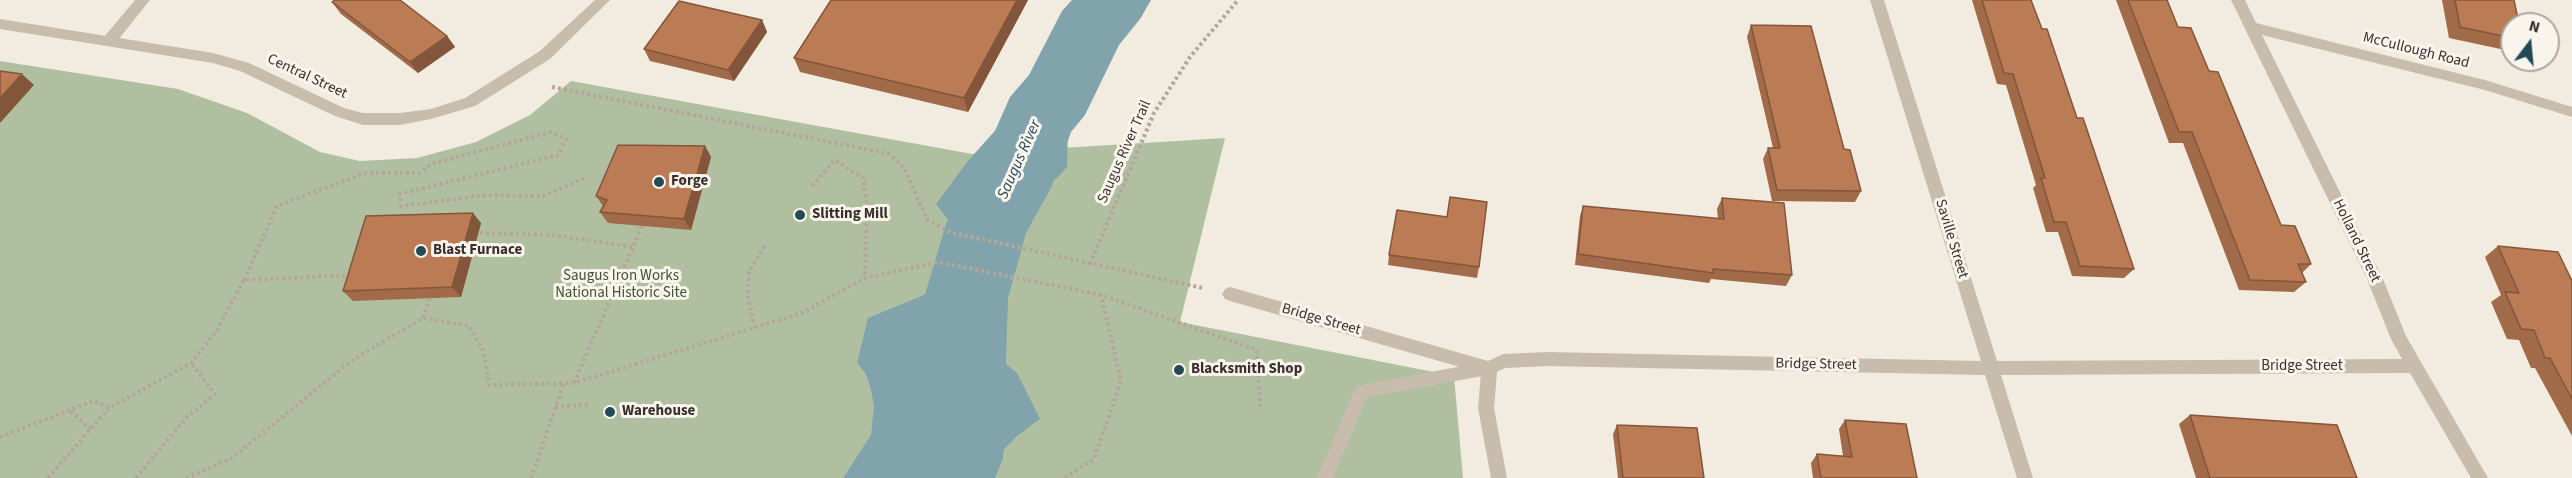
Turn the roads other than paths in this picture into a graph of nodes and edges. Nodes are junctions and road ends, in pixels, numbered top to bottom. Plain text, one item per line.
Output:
1 (143, 0) edge
2 (603, 0) edge
3 (1877, 0) edge
4 (2238, 0) edge
5 (0, 24) edge
6 (2251, 27) junction
7 (109, 40) junction
8 (2572, 112) edge
9 (1230, 294) road end
10 (2415, 366) junction
11 (1489, 368) junction
12 (1991, 368) junction
13 (1325, 478) edge
14 (1499, 478) edge
15 (2025, 478) edge
16 (2480, 478) edge

1 - 7 street
2 - 7 street, Central Street
3 - 12 street, Saville Street
4 - 6 street, Holland Street
5 - 7 street, Central Street
6 - 8 street, McCullough Road
6 - 10 street, Holland Street
9 - 11 street, Bridge Street
10 - 12 street, Bridge Street
10 - 16 street, Holland Street
11 - 12 street, Bridge Street
11 - 13 street
11 - 14 street
12 - 15 street, Saville Street

